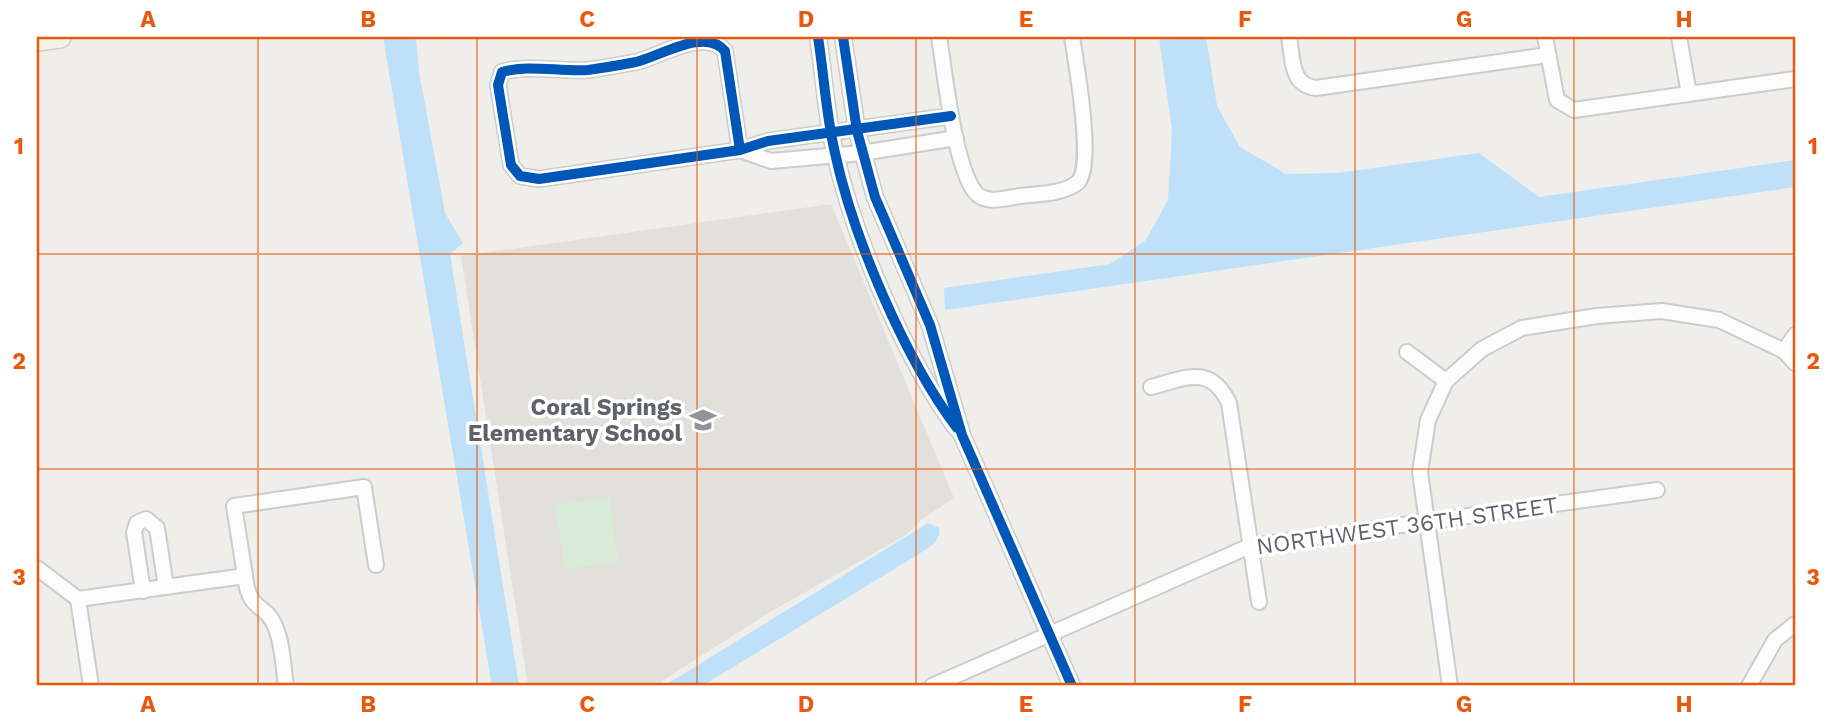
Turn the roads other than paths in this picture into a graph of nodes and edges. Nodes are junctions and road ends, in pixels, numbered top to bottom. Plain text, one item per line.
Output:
1 (60, 37) edge
2 (818, 37) edge
3 (844, 37) edge
4 (939, 37) edge
5 (1072, 37) edge
6 (1289, 37) edge
7 (1545, 37) edge
8 (1679, 37) edge
9 (37, 40) edge
10 (1548, 55) junction
11 (1795, 79) edge
12 (1689, 94) junction
13 (951, 116) junction
14 (857, 131) junction
15 (831, 132) junction
16 (956, 138) junction
17 (740, 150) junction
18 (835, 153) junction
19 (862, 153) junction
20 (1795, 335) edge
21 (1784, 351) junction
22 (1407, 352) dead end
23 (1795, 363) edge
24 (1446, 381) junction
25 (1151, 387) dead end
26 (962, 435) junction
27 (1657, 491) dead end
28 (1426, 522) junction
29 (1250, 546) junction
30 (376, 565) dead end
31 (37, 568) edge
32 (245, 576) junction
33 (166, 587) junction
34 (143, 590) junction
35 (78, 599) junction
36 (1259, 602) dead end
37 (1795, 624) edge
38 (1050, 634) junction
39 (91, 686) edge
40 (286, 686) edge
41 (932, 686) edge
42 (1072, 686) edge
43 (1450, 686) edge
44 (1749, 686) edge

1 - 9 main road
2 - 15 street
3 - 14 street
4 - 13 street
5 - 16 street
6 - 10 street
7 - 10 street
8 - 12 street
10 - 12 street
11 - 12 street
13 - 14 street
13 - 16 street
14 - 15 street
14 - 19 street
15 - 17 street
15 - 18 street
16 - 19 street
17 - 17 street
17 - 18 street
18 - 19 street
18 - 26 street
19 - 26 street
20 - 21 street
21 - 23 street
21 - 24 street
22 - 24 street
24 - 28 street
25 - 29 street
26 - 38 street
27 - 28 street, NORTHWEST 36TH STREET
28 - 29 street, NORTHWEST 36TH STREET
28 - 43 street
29 - 36 street
29 - 38 street, NORTHWEST 36TH STREET
30 - 32 street
31 - 35 street
32 - 33 street
32 - 40 street
33 - 34 street
33 - 34 street
34 - 35 street
35 - 39 street
37 - 44 street
38 - 41 street, NORTHWEST 36TH STREET
38 - 42 street

